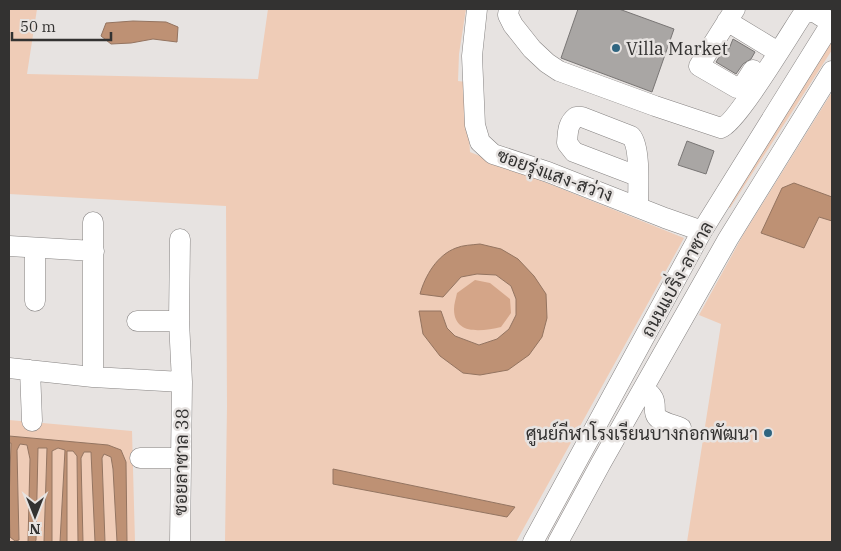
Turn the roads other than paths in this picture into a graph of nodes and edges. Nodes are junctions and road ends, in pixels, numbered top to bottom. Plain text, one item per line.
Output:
1 (477, 9) edge
2 (509, 9) edge
3 (731, 15) edge
4 (832, 22) edge
5 (773, 49) junction
6 (832, 71) edge
7 (637, 176) dead end
8 (638, 206) junction
9 (714, 212) junction
10 (94, 222) dead end
11 (736, 225) junction
12 (702, 230) junction
13 (180, 239) dead end
14 (9, 246) edge
15 (35, 248) junction
16 (94, 251) junction
17 (35, 301) dead end
18 (137, 321) dead end
19 (179, 321) junction
20 (9, 368) edge
21 (30, 370) junction
22 (93, 377) junction
23 (182, 382) junction
24 (643, 389) junction
25 (32, 421) dead end
26 (681, 428) dead end
27 (140, 458) dead end
28 (180, 458) junction
29 (180, 542) edge
30 (533, 542) edge
31 (558, 542) edge

1 - 8 street, ซอยรุ่งแสง-สว่าง
2 - 5 street
3 - 5 street
3 - 5 street
4 - 5 street
4 - 9 street, ถนนแบริ่ง-ลาซาล
6 - 11 street, ถนนแบริ่ง-ลาซาล
7 - 8 street
8 - 12 street, ซอยรุ่งแสง-สว่าง
9 - 11 street
9 - 12 street, ถนนแบริ่ง-ลาซาล
10 - 16 street
11 - 24 street, ถนนแบริ่ง-ลาซาล
12 - 30 street, ถนนแบริ่ง-ลาซาล
13 - 19 street, ซอยลาซาล 38
14 - 15 street
15 - 16 street
15 - 17 street
16 - 22 street
18 - 19 street
19 - 23 street, ซอยลาซาล 38
20 - 21 street
21 - 22 street
21 - 25 street
22 - 23 street
23 - 28 street, ซอยลาซาล 38
24 - 26 street
24 - 31 street, ถนนแบริ่ง-ลาซาล
27 - 28 street
28 - 29 street, ซอยลาซาล 38

